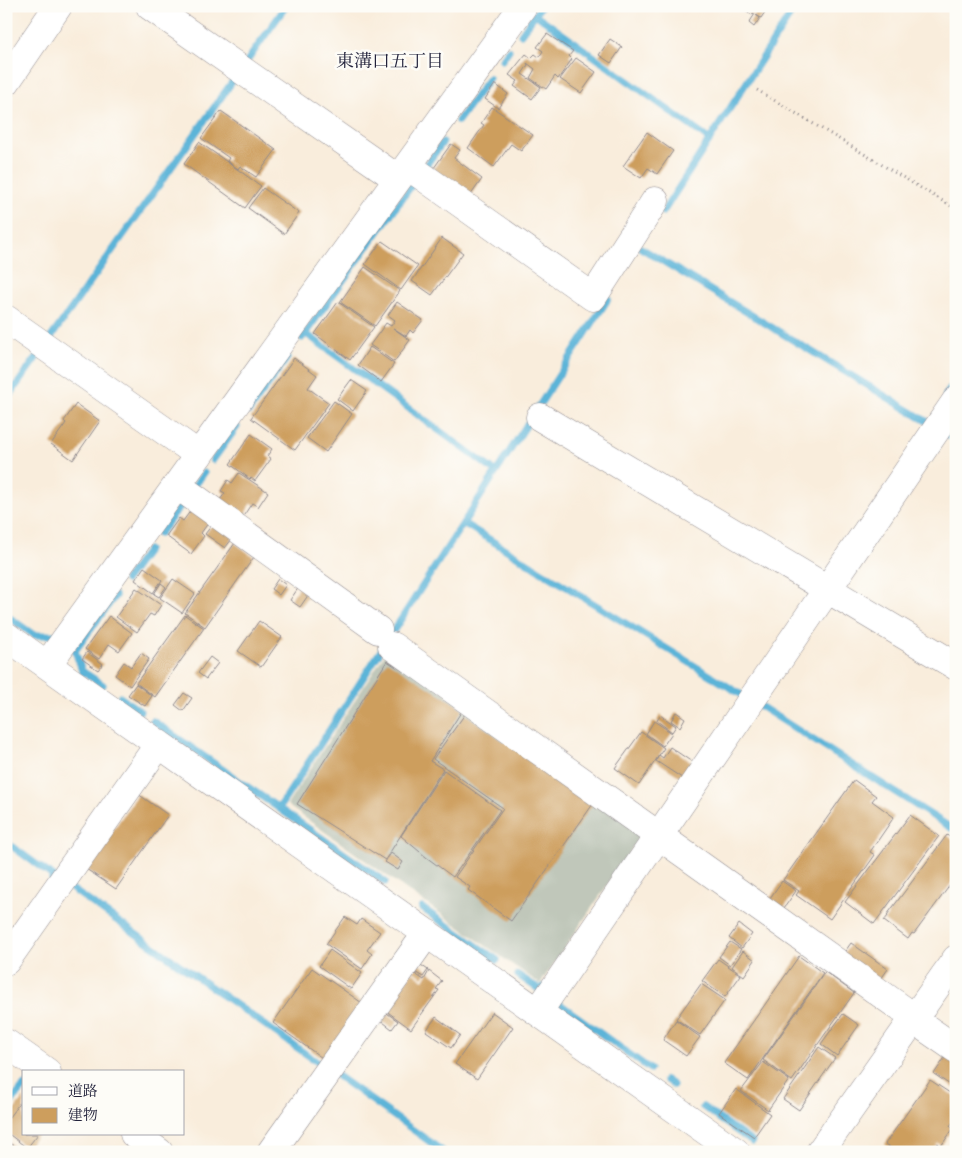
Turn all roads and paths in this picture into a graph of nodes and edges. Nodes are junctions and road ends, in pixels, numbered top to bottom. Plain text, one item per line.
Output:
1 (58, 6) edge
2 (150, 6) edge
3 (523, 6) edge
4 (6, 82) edge
5 (757, 90) dead end
6 (403, 173) junction
7 (655, 201) dead end
8 (956, 209) edge
9 (6, 319) edge
10 (956, 401) edge
11 (540, 417) dead end
12 (199, 455) junction
13 (177, 485) junction
14 (827, 589) junction
15 (6, 636) edge
16 (47, 665) junction
17 (956, 666) edge
18 (159, 744) junction
19 (658, 836) junction
20 (427, 933) junction
21 (956, 959) edge
22 (6, 961) edge
23 (538, 1012) junction
24 (914, 1019) junction
25 (6, 1043) edge
26 (956, 1049) edge
27 (44, 1070) edge
28 (137, 1136) edge
29 (722, 1147) edge
30 (159, 1152) edge
31 (272, 1152) edge
32 (820, 1152) edge

1 - 4 street
2 - 6 street
3 - 6 street
5 - 8 path
6 - 7 street
6 - 12 street
9 - 12 street
10 - 14 street
11 - 14 street
12 - 13 street
13 - 16 street
13 - 19 street
14 - 17 street
14 - 19 street
15 - 16 street
16 - 18 street
18 - 20 street
18 - 22 street
19 - 23 street
19 - 24 street
20 - 23 street
20 - 31 street
21 - 24 street
23 - 29 street
24 - 26 street
24 - 32 street
25 - 27 street
28 - 30 street

